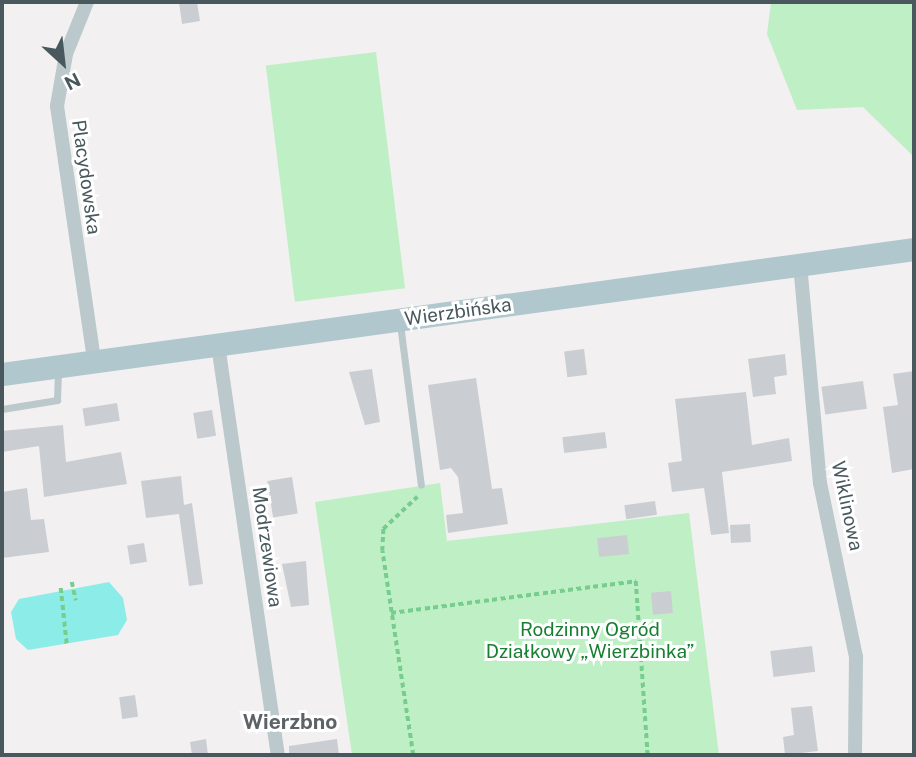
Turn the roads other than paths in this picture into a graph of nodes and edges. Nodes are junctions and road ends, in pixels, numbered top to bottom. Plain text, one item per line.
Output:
1 (87, 2) edge
2 (914, 248) edge
3 (800, 264) junction
4 (399, 320) junction
5 (219, 345) junction
6 (94, 361) junction
7 (57, 366) junction
8 (2, 374) edge
9 (2, 409) edge
10 (421, 485) road end
11 (278, 755) edge
12 (855, 755) edge

1 - 6 street, Placydowska
2 - 3 main road, Wierzbińska
3 - 4 main road, Wierzbińska
3 - 12 street, Wiklinowa
4 - 5 main road, Wierzbińska
4 - 10 lane
5 - 6 main road, Wierzbińska
5 - 11 street, Modrzewiowa
6 - 7 main road, Wierzbińska
7 - 8 main road, Wierzbińska
7 - 9 lane

